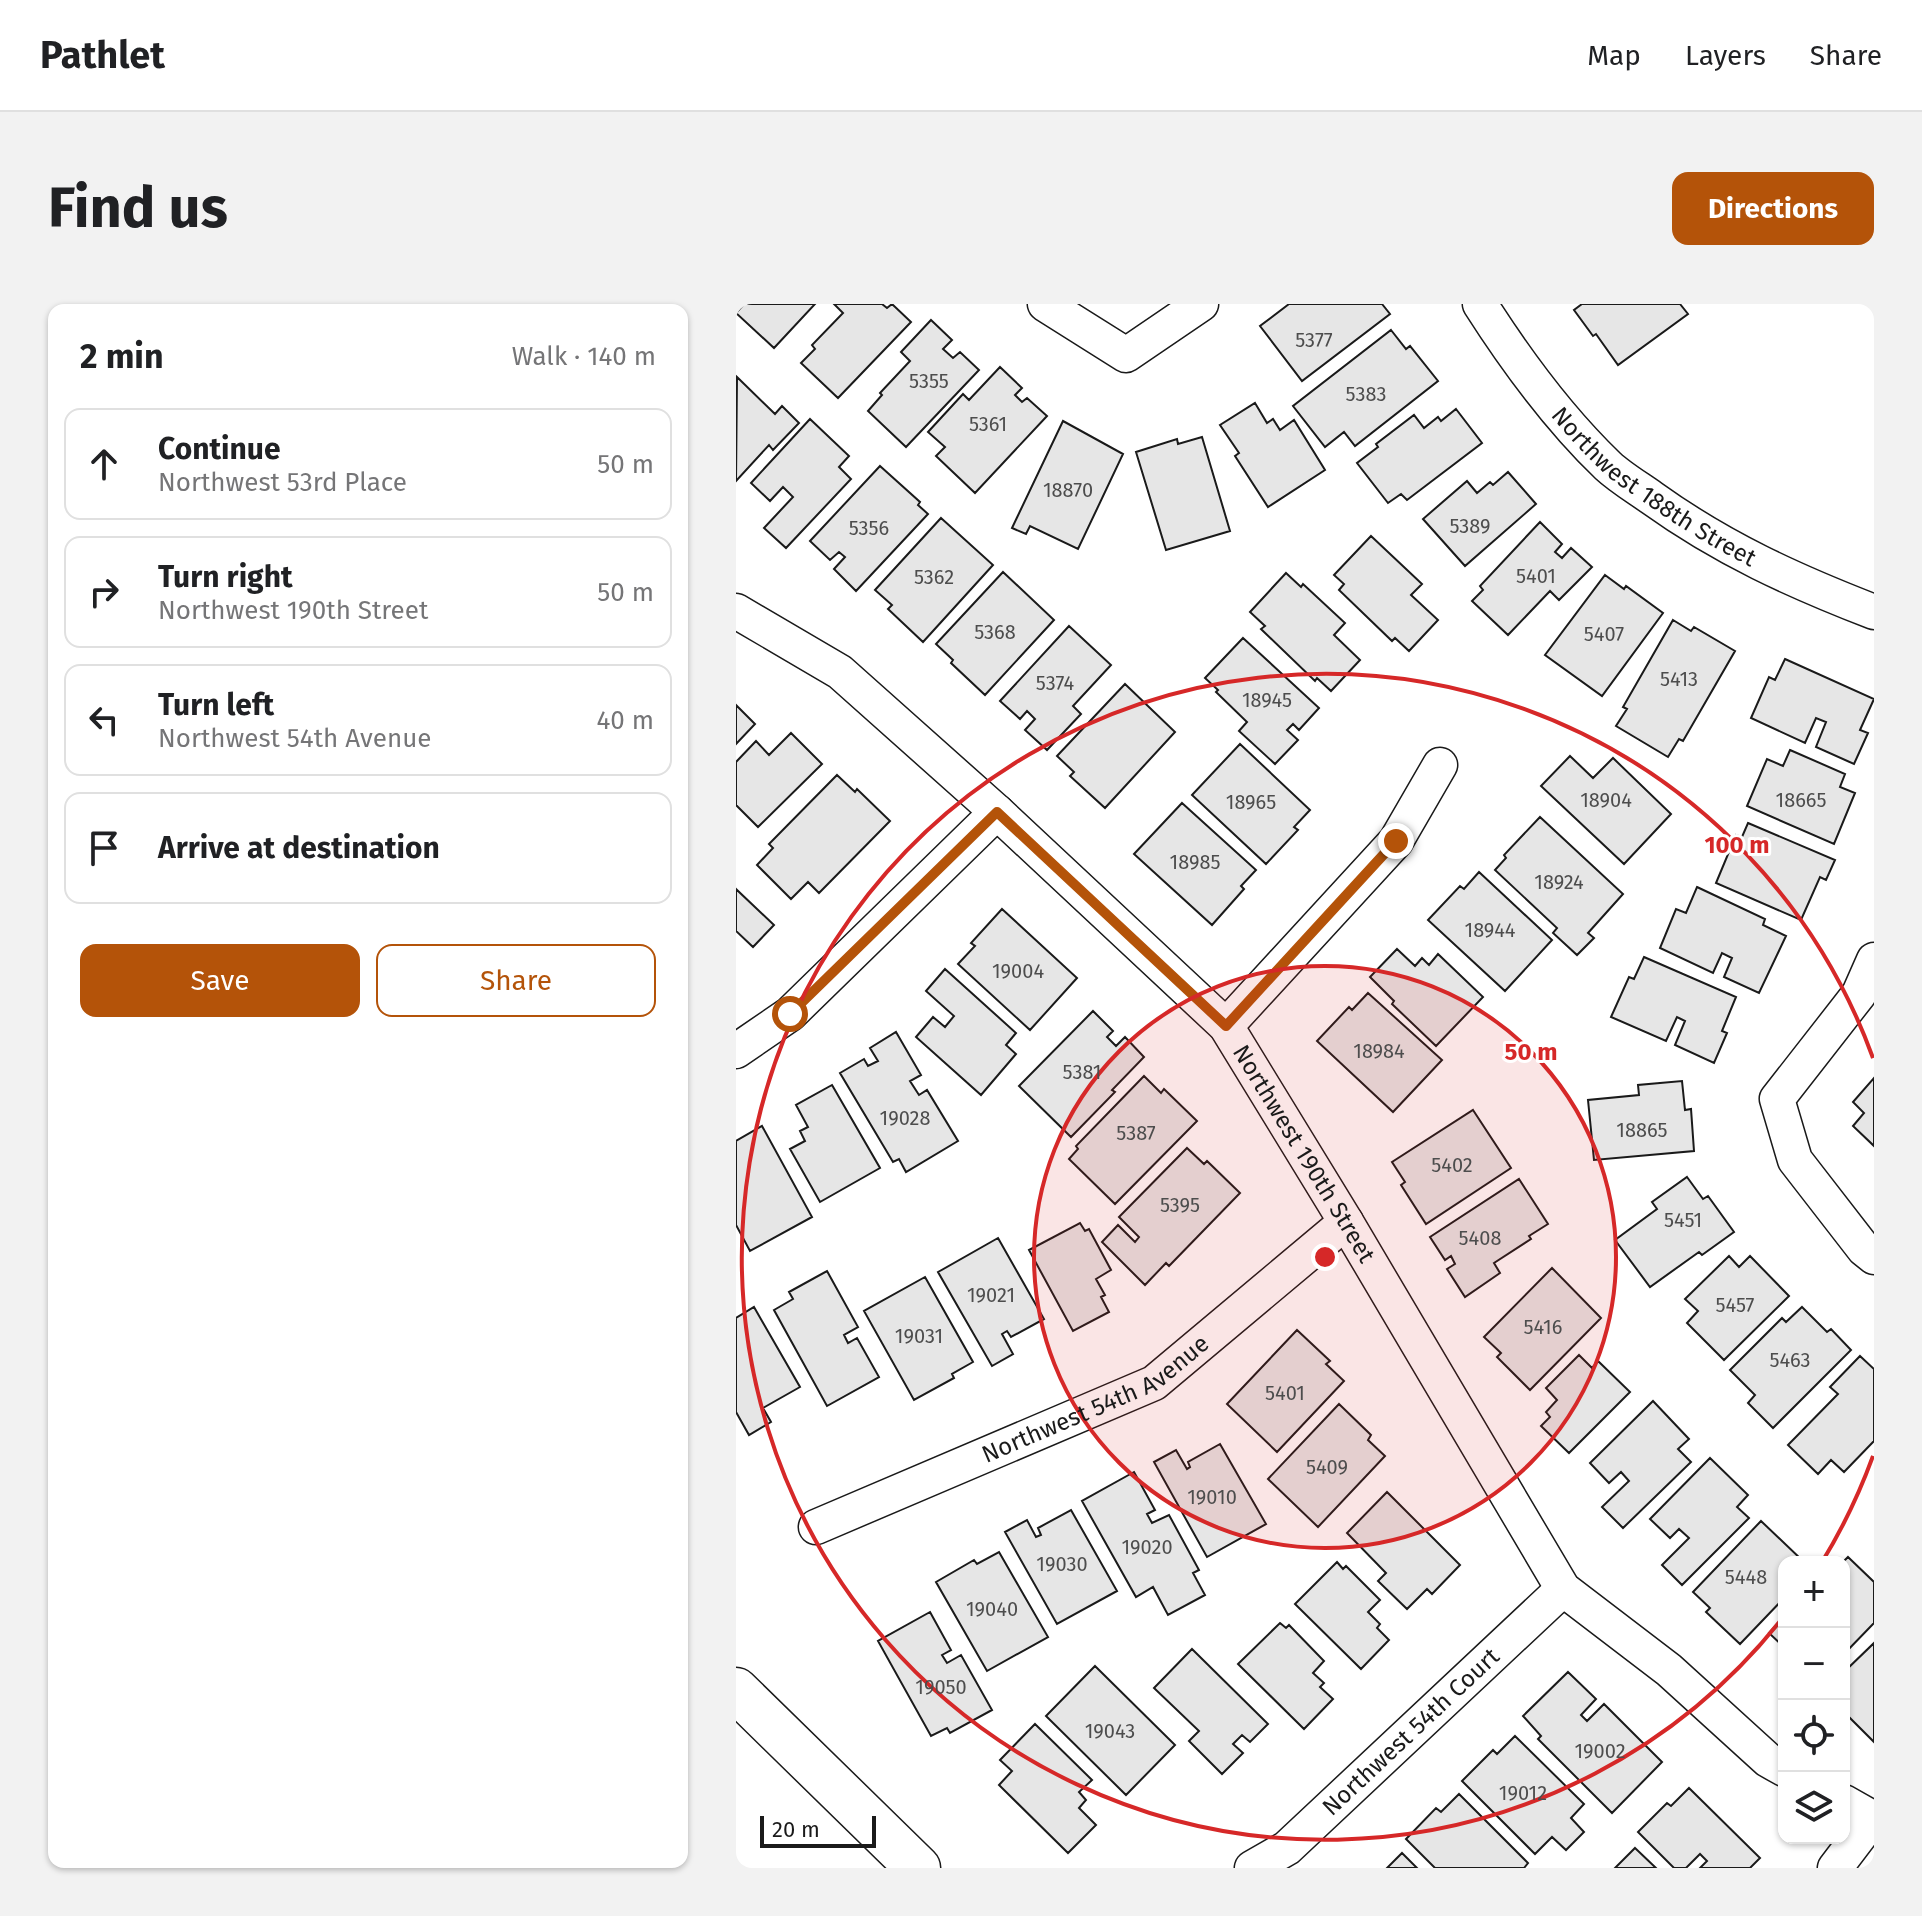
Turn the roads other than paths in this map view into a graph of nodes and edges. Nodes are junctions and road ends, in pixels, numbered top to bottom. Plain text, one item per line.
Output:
1 (1045, 304) edge
2 (1201, 304) edge
3 (1480, 304) edge
4 (736, 611) edge
5 (1874, 612) edge
6 (1440, 765) dead end
7 (997, 812) junction
8 (1874, 960) edge
9 (1226, 1026) junction
10 (736, 1051) edge
11 (1346, 1222) junction
12 (1874, 1257) edge
13 (816, 1527) dead end
14 (1563, 1589) junction
15 (736, 1690) edge
16 (1778, 1766) edge
17 (1850, 1805) edge
18 (1874, 1818) edge
19 (918, 1868) edge
20 (1252, 1868) edge
21 (1835, 1868) edge

1 - 2 street
3 - 5 street, Northwest 188th Street
4 - 7 street, Northwest 190th Street
6 - 9 street
7 - 9 street, Northwest 190th Street
7 - 10 street
8 - 12 street
9 - 11 street, Northwest 190th Street
11 - 13 street, Northwest 54th Avenue
11 - 14 street, Northwest 190th Street
14 - 16 street, Northwest 190th Street
14 - 20 street, Northwest 54th Court
15 - 19 street
17 - 18 street
18 - 21 street

